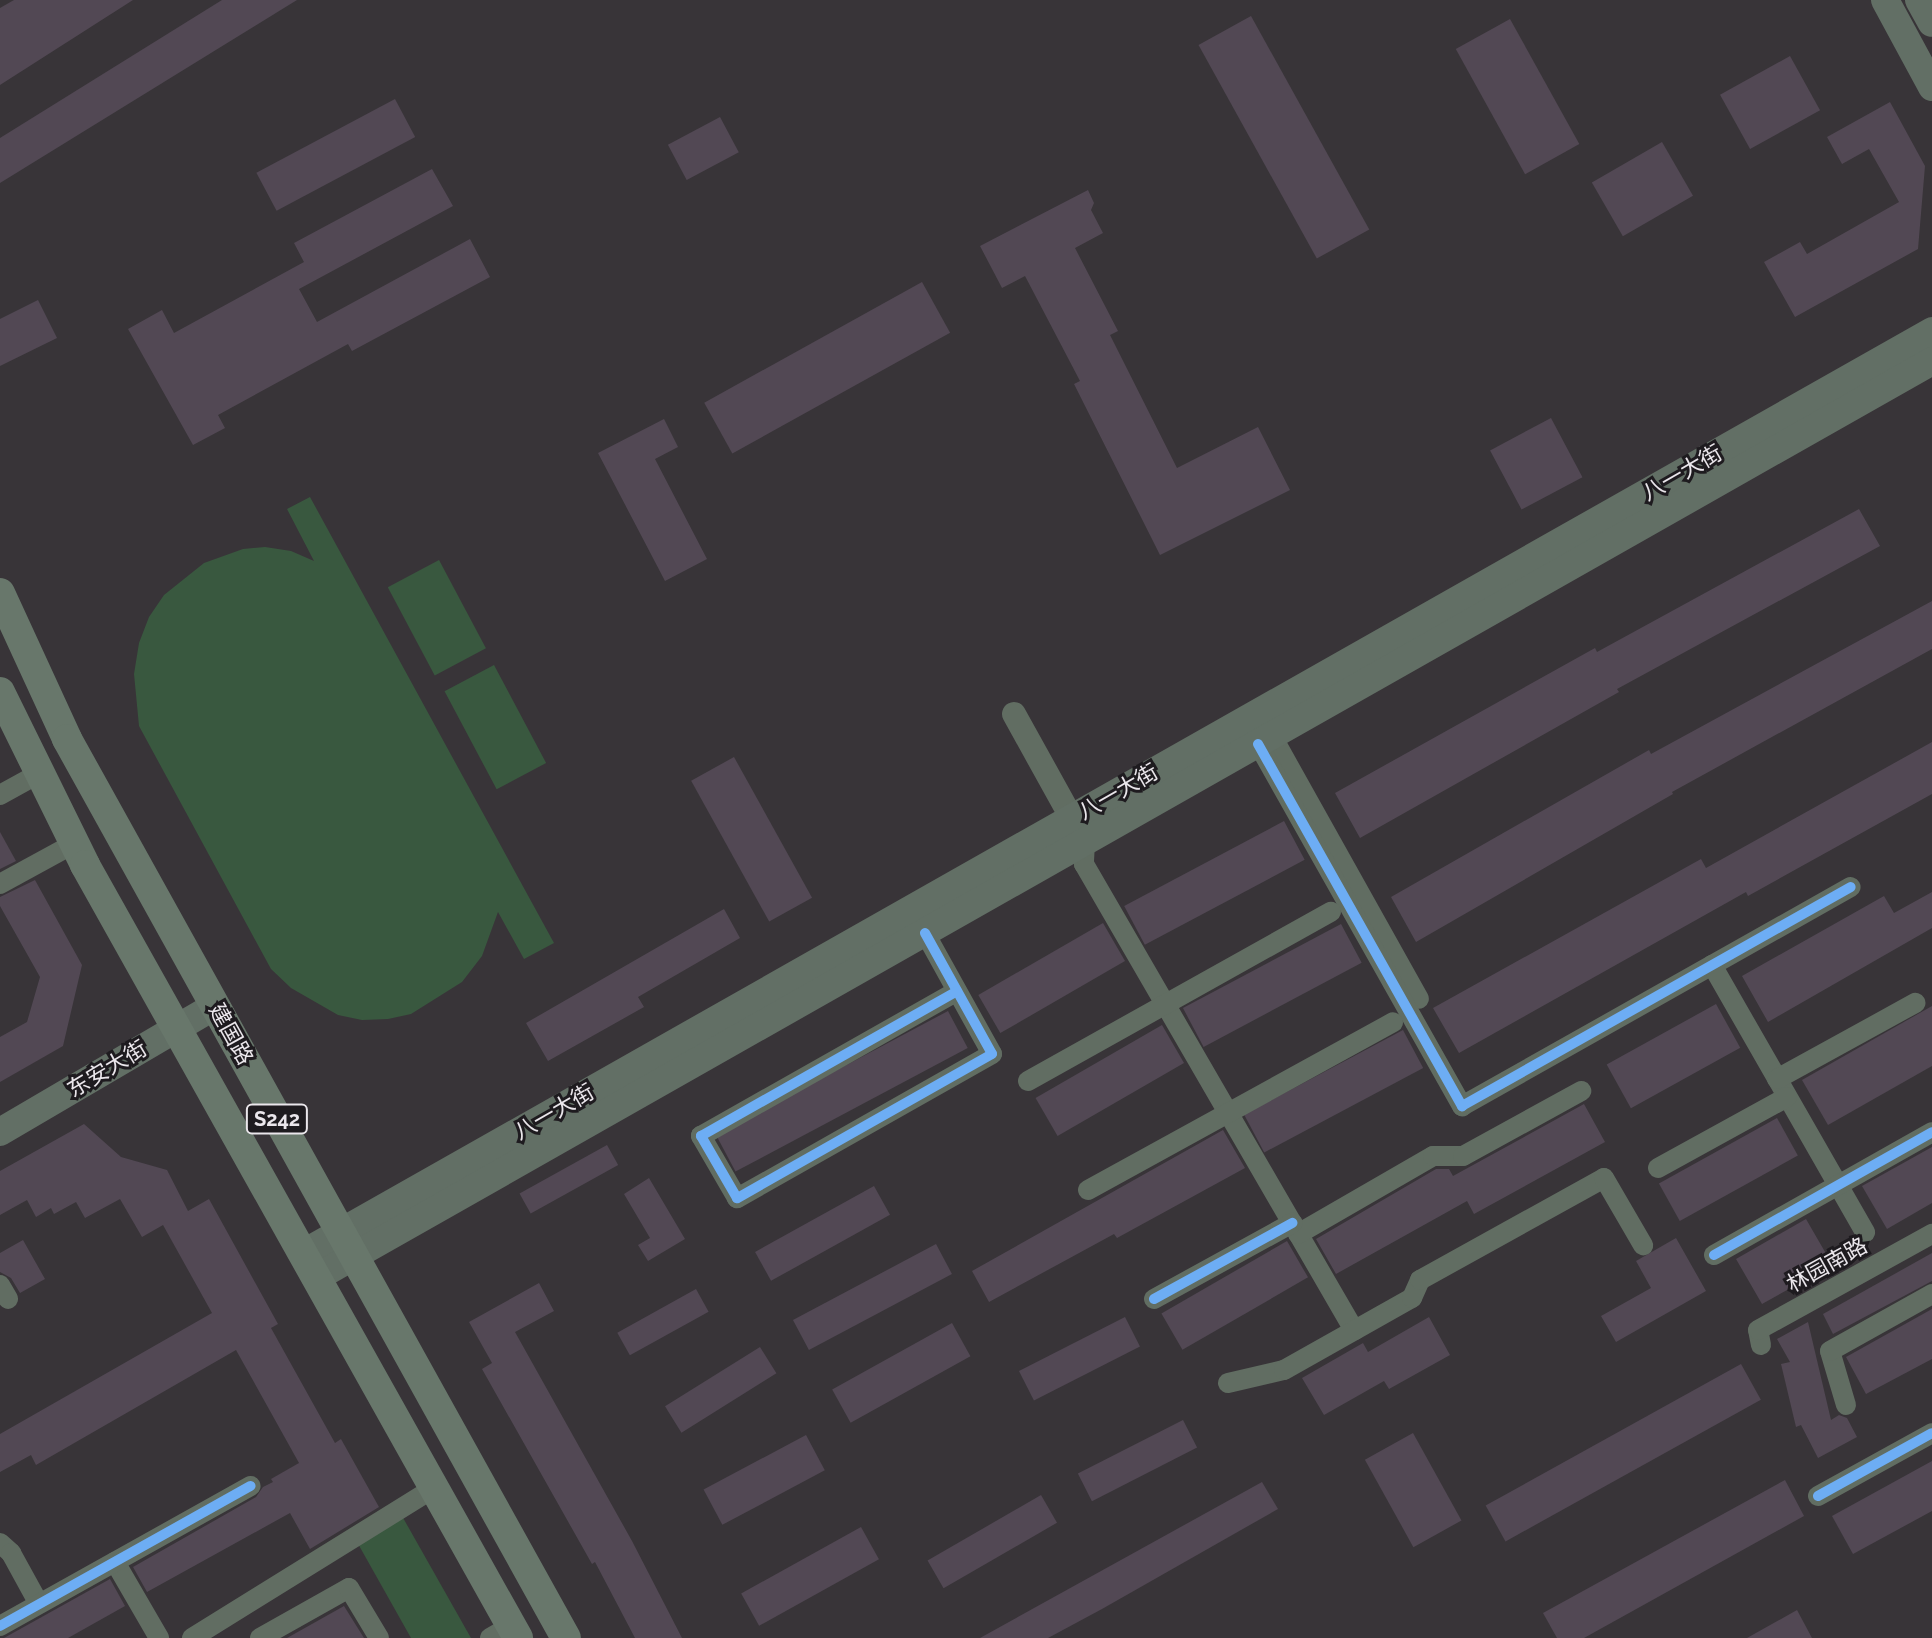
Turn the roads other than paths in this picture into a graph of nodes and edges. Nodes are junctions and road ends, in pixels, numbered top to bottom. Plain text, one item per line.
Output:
1 (1885, 0) edge
2 (1919, 0) edge
3 (1932, 23) edge
4 (1932, 87) edge
5 (1932, 331) edge
6 (1932, 361) edge
7 (4, 612) edge
8 (0, 692) edge
9 (1014, 714) dead end
10 (1265, 740) junction
11 (40, 773) junction
12 (0, 795) edge
13 (1078, 830) junction
14 (75, 843) junction
15 (0, 884) edge
16 (1850, 887) dead end
17 (1331, 912) dead end
18 (925, 933) junction
19 (1712, 965) junction
20 (957, 991) junction
21 (1419, 999) dead end
22 (1915, 1003) dead end
23 (1166, 1005) junction
24 (215, 1006) junction
25 (1393, 1022) dead end
26 (177, 1028) junction
27 (1028, 1081) dead end
28 (1782, 1088) junction
29 (1581, 1091) dead end
30 (1228, 1113) junction
31 (0, 1132) edge
32 (1932, 1132) edge
33 (1658, 1168) dead end
34 (1837, 1185) junction
35 (1088, 1190) dead end
36 (1295, 1229) junction
37 (1865, 1232) dead end
38 (1932, 1234) edge
39 (346, 1245) junction
40 (1643, 1245) dead end
41 (1714, 1255) dead end
42 (310, 1265) junction
43 (1932, 1294) edge
44 (1154, 1299) dead end
45 (1354, 1330) junction
46 (1761, 1345) dead end
47 (1228, 1383) dead end
48 (1846, 1405) dead end
49 (1932, 1433) edge
50 (250, 1486) dead end
51 (434, 1488) junction
52 (1818, 1496) dead end
53 (0, 1543) edge
54 (115, 1562) junction
55 (39, 1604) junction
56 (0, 1626) edge
57 (506, 1634) edge
58 (159, 1638) edge
59 (192, 1638) edge
60 (260, 1638) edge
61 (379, 1638) edge
62 (566, 1638) edge

1 - 4 main road
2 - 3 main road
5 - 13 main road, 八一大街
6 - 10 main road, 八一大街
7 - 24 main road, 建国路 / S242
8 - 11 main road, 建国路 / S242
9 - 13 street
10 - 13 main road, 八一大街
10 - 19 street
10 - 21 street
11 - 12 street
11 - 14 main road, 建国路 / S242
13 - 18 main road, 八一大街
13 - 23 street
13 - 39 main road, 八一大街
14 - 15 street
14 - 26 main road, 建国路 / S242
16 - 19 street
17 - 23 street
18 - 20 street
18 - 39 main road, 八一大街
19 - 28 street
20 - 20 street
22 - 28 street
23 - 27 street
23 - 30 street
24 - 26 main road, 东安大街
24 - 39 main road, 建国路 / S242
25 - 30 street
26 - 31 main road, 东安大街
26 - 42 main road, 建国路 / S242
28 - 33 street
28 - 34 street
29 - 36 street
30 - 35 street
30 - 36 street
32 - 34 street
34 - 37 street
34 - 41 street
36 - 44 street
36 - 45 street
38 - 46 street, 林园南路
39 - 42 main road, 八一大街
39 - 62 main road, 建国路 / S242
40 - 45 street
42 - 51 main road, 建国路 / S242
43 - 48 street
45 - 47 street
49 - 52 street
50 - 54 street
51 - 57 main road, 建国路 / S242
51 - 59 street
53 - 55 street
54 - 55 street
54 - 58 street
55 - 56 street
60 - 61 street

